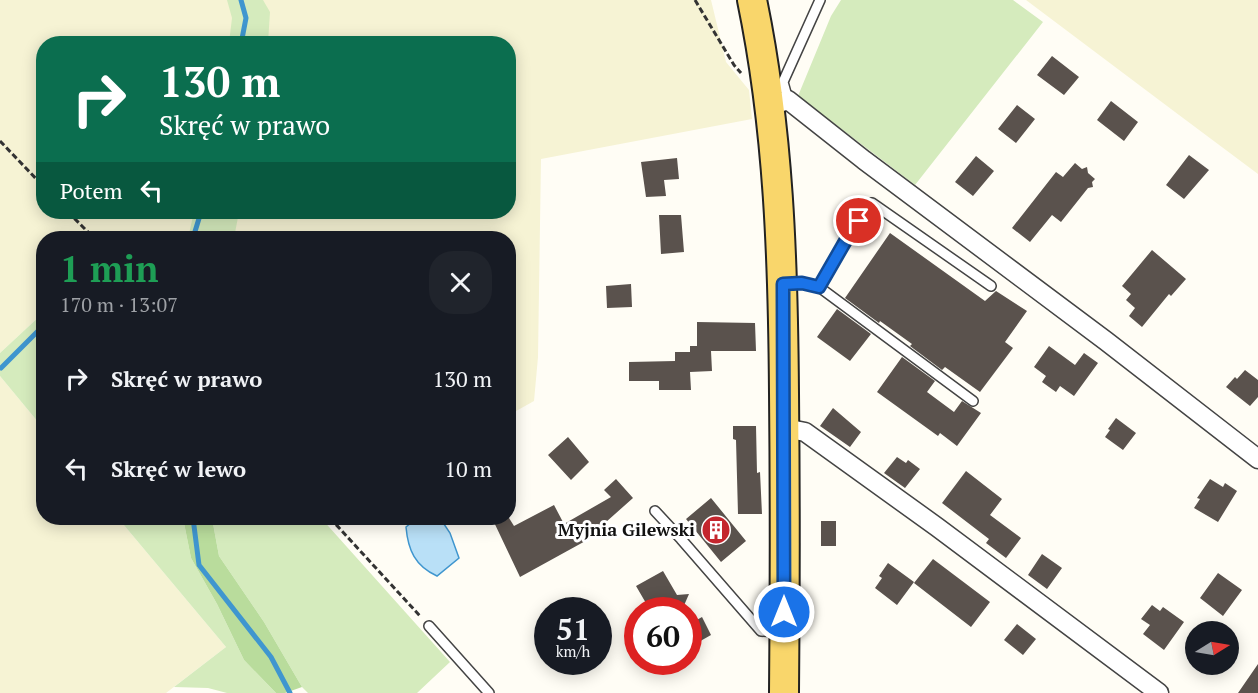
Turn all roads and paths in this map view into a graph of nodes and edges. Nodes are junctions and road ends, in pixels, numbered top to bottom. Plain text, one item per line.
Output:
1 (695, 0) edge
2 (752, 0) edge
3 (820, 0) edge
4 (774, 96) junction
5 (0, 141) edge
6 (36, 179) edge
7 (75, 219) edge
8 (87, 231) edge
9 (783, 284) junction
10 (992, 286) dead end
11 (819, 287) junction
12 (973, 401) dead end
13 (784, 428) junction
14 (1258, 459) edge
15 (655, 511) dead end
16 (336, 525) edge
17 (429, 626) joint
18 (784, 632) junction
19 (489, 693) edge
20 (784, 693) edge
21 (1159, 693) edge

1 - 4 path
2 - 4 main road
3 - 4 lane
4 - 9 main road
4 - 14 street
5 - 6 path
7 - 8 path
9 - 11 lane
9 - 13 main road
10 - 11 lane
11 - 12 lane
13 - 18 main road
13 - 21 street
15 - 18 lane
16 - 17 path
17 - 19 lane
18 - 20 main road

